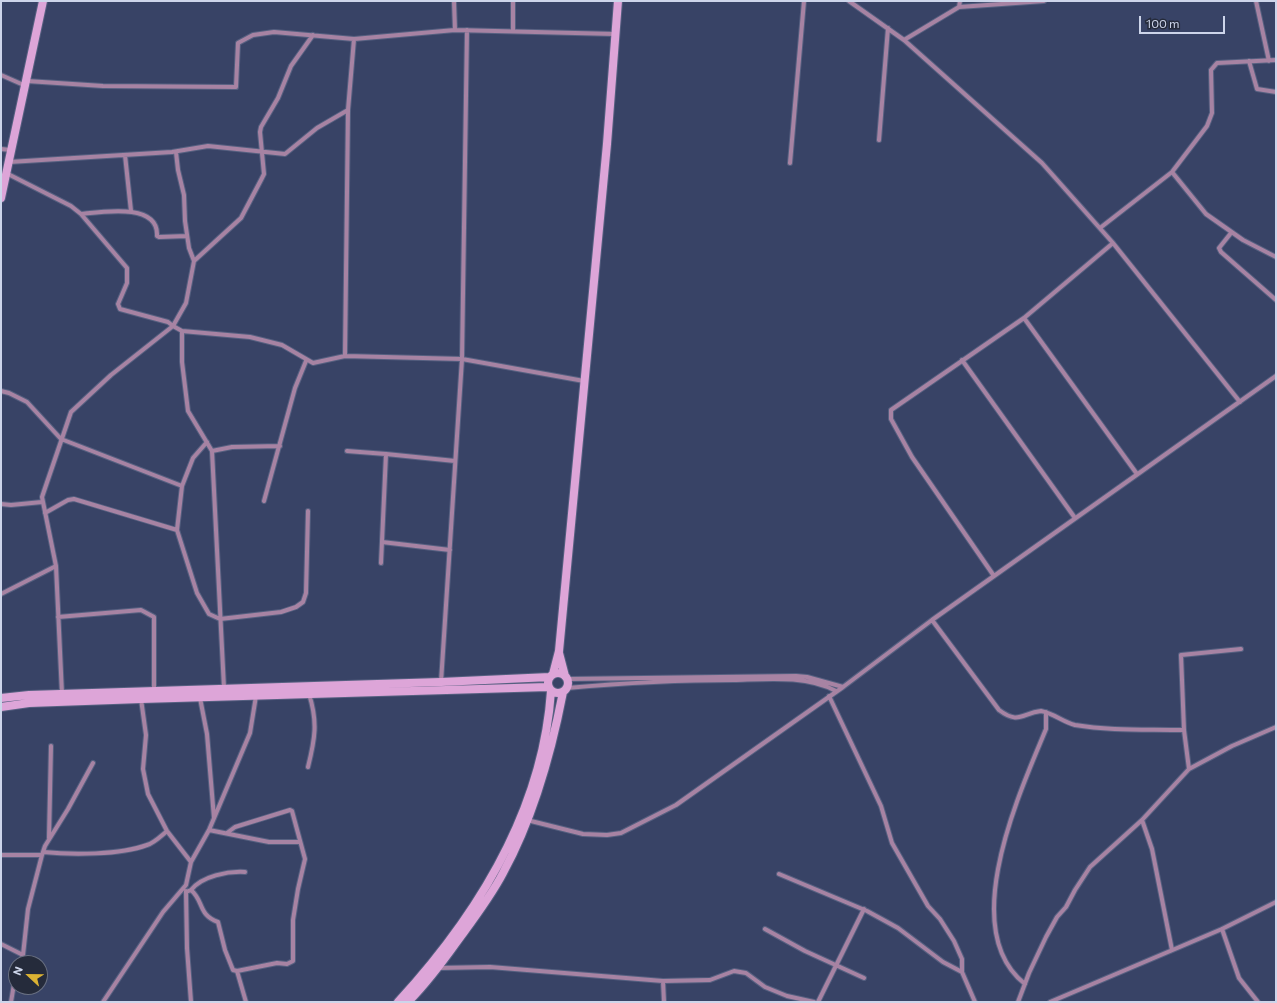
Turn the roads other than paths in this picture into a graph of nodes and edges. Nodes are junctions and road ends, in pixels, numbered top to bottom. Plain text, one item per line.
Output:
1 (43, 1) edge
2 (454, 1) edge
3 (513, 1) edge
4 (618, 1) edge
5 (804, 1) edge
6 (849, 1) edge
7 (960, 1) edge
8 (1044, 1) edge
9 (1256, 1) edge
10 (959, 7) junction
11 (888, 28) junction
12 (455, 30) junction
13 (467, 30) junction
14 (513, 31) junction
15 (615, 34) junction
16 (313, 35) junction
17 (354, 39) junction
18 (904, 40) junction
19 (1276, 60) edge
20 (1249, 61) junction
21 (1269, 61) junction
22 (1, 75) edge
23 (27, 84) junction
24 (1276, 92) edge
25 (348, 110) junction
26 (879, 140) dead end
27 (1, 149) edge
28 (11, 150) junction
29 (176, 152) junction
30 (263, 153) junction
31 (125, 155) junction
32 (9, 162) junction
33 (790, 163) dead end
34 (1172, 172) junction
35 (6, 173) junction
36 (1, 198) edge
37 (132, 211) junction
38 (81, 214) junction
39 (1100, 228) junction
40 (1232, 233) junction
41 (187, 236) junction
42 (1113, 243) junction
43 (1276, 257) edge
44 (194, 261) junction
45 (1276, 300) edge
46 (1024, 318) junction
47 (173, 326) junction
48 (182, 331) junction
49 (345, 356) junction
50 (462, 360) junction
51 (962, 360) junction
52 (306, 361) junction
53 (1276, 376) edge
54 (584, 381) junction
55 (1, 391) edge
56 (1240, 402) junction
57 (61, 438) junction
58 (207, 442) junction
59 (280, 446) junction
60 (212, 451) junction
61 (346, 451) dead end
62 (386, 454) junction
63 (455, 461) junction
64 (1137, 474) junction
65 (182, 486) junction
66 (264, 500) dead end
67 (42, 502) junction
68 (1, 504) edge
69 (308, 511) dead end
70 (45, 513) junction
71 (1075, 518) junction
72 (177, 530) junction
73 (382, 542) junction
74 (450, 550) junction
75 (381, 563) dead end
76 (56, 566) junction
77 (994, 576) junction
78 (1, 594) edge
79 (58, 617) junction
80 (220, 619) junction
81 (932, 620) junction
82 (1241, 649) dead end
83 (559, 651) junction
84 (551, 675) junction
85 (566, 677) junction
86 (441, 682) junction
87 (843, 687) junction
88 (224, 688) junction
89 (549, 689) junction
90 (565, 690) junction
91 (154, 691) junction
92 (836, 691) junction
93 (62, 694) junction
94 (308, 694) junction
95 (256, 696) junction
96 (829, 696) junction
97 (200, 697) junction
98 (1, 698) edge
99 (141, 699) junction
100 (1, 707) edge
101 (1046, 712) junction
102 (1276, 727) edge
103 (1184, 730) junction
104 (51, 746) dead end
105 (93, 763) dead end
106 (308, 767) dead end
107 (1189, 769) junction
108 (214, 818) junction
109 (526, 820) junction
110 (1142, 820) junction
111 (209, 830) junction
112 (167, 831) junction
113 (227, 833) junction
114 (48, 840) junction
115 (299, 842) junction
116 (42, 853) junction
117 (1, 855) edge
118 (191, 862) junction
119 (245, 872) dead end
120 (779, 874) dead end
121 (186, 885) junction
122 (188, 891) junction
123 (1276, 902) edge
124 (864, 910) junction
125 (1222, 928) junction
126 (765, 929) dead end
127 (1, 944) edge
128 (1172, 950) junction
129 (23, 955) joint
130 (836, 966) junction
131 (438, 968) junction
132 (236, 971) junction
133 (962, 972) junction
134 (864, 978) dead end
135 (663, 981) junction
136 (1025, 984) junction
137 (104, 1002) edge
138 (191, 1002) edge
139 (246, 1002) edge
140 (398, 1002) edge
141 (408, 1002) edge
142 (664, 1002) edge
143 (814, 1002) edge
144 (818, 1002) edge
145 (975, 1002) edge
146 (1018, 1002) edge
147 (1050, 1002) edge
148 (1258, 1002) edge

1 - 23 street
2 - 12 street
3 - 14 street
4 - 15 street
5 - 33 street
6 - 11 street
7 - 10 street
8 - 10 street
9 - 21 street
10 - 18 street
11 - 18 street
11 - 26 street
12 - 13 street
12 - 17 street
13 - 14 street
13 - 50 street
14 - 15 street
15 - 54 street
16 - 17 street
16 - 23 street
16 - 30 street
17 - 25 street
18 - 39 street
19 - 21 street
20 - 21 street
20 - 24 street
20 - 34 street
22 - 23 street
23 - 28 street
25 - 30 street
25 - 49 street
27 - 28 street
28 - 32 street
29 - 30 street
29 - 31 street
29 - 41 street
30 - 44 street
31 - 32 street
31 - 37 street
32 - 35 street
34 - 39 street
34 - 40 street
35 - 36 street
35 - 38 street
37 - 38 street
37 - 41 street
38 - 47 street
39 - 42 street
40 - 43 street
40 - 45 street
41 - 44 street
42 - 46 street
42 - 56 street
44 - 47 street
46 - 51 street
46 - 64 street
47 - 48 street
47 - 57 street
48 - 52 street
48 - 58 street
49 - 50 street
49 - 52 street
50 - 54 street
50 - 63 street
51 - 71 street
51 - 77 street
52 - 59 street
53 - 56 street
54 - 83 street
55 - 57 street
56 - 64 street
57 - 65 street
57 - 67 street
58 - 60 street
58 - 65 street
59 - 60 street
59 - 66 street
60 - 80 street
61 - 62 street
62 - 63 street
62 - 73 street
63 - 74 street
64 - 71 street
65 - 72 street
67 - 68 street
67 - 70 street
69 - 80 street
70 - 72 street
70 - 76 street
71 - 77 street
72 - 80 street
73 - 74 street
73 - 75 street
74 - 86 street
76 - 78 street
76 - 79 street
77 - 81 street
79 - 91 street
79 - 93 street
80 - 88 street
81 - 87 street
81 - 101 street
82 - 103 street
83 - 84 street
83 - 85 street
84 - 85 street
84 - 86 street
84 - 89 street
85 - 87 street
85 - 90 street
86 - 88 street
87 - 92 street
88 - 91 street
89 - 90 street
89 - 94 street
89 - 140 street
90 - 92 street
90 - 109 street
91 - 93 street
92 - 96 street
93 - 98 street
94 - 95 street
94 - 106 street
95 - 97 street
95 - 108 street
96 - 109 street
96 - 133 street
97 - 99 street
97 - 108 street
99 - 100 street
99 - 112 street
101 - 103 street
101 - 136 street
102 - 107 street
103 - 107 street
104 - 114 street
105 - 114 street
107 - 110 street
108 - 111 street
109 - 131 street
110 - 128 street
110 - 136 street
111 - 113 street
111 - 118 street
112 - 116 street
112 - 118 street
113 - 115 street
113 - 115 street
114 - 116 street
115 - 132 street
116 - 117 street
116 - 129 street
118 - 121 street
119 - 122 street
120 - 124 street
121 - 122 street
121 - 137 street
122 - 132 street
122 - 138 street
123 - 125 street
124 - 130 street
124 - 133 street
125 - 128 street
125 - 148 street
126 - 130 street
127 - 129 street
128 - 147 street
130 - 134 street
130 - 144 street
131 - 135 street
131 - 141 street
132 - 139 street
133 - 145 street
135 - 142 street
135 - 143 street
136 - 146 street

